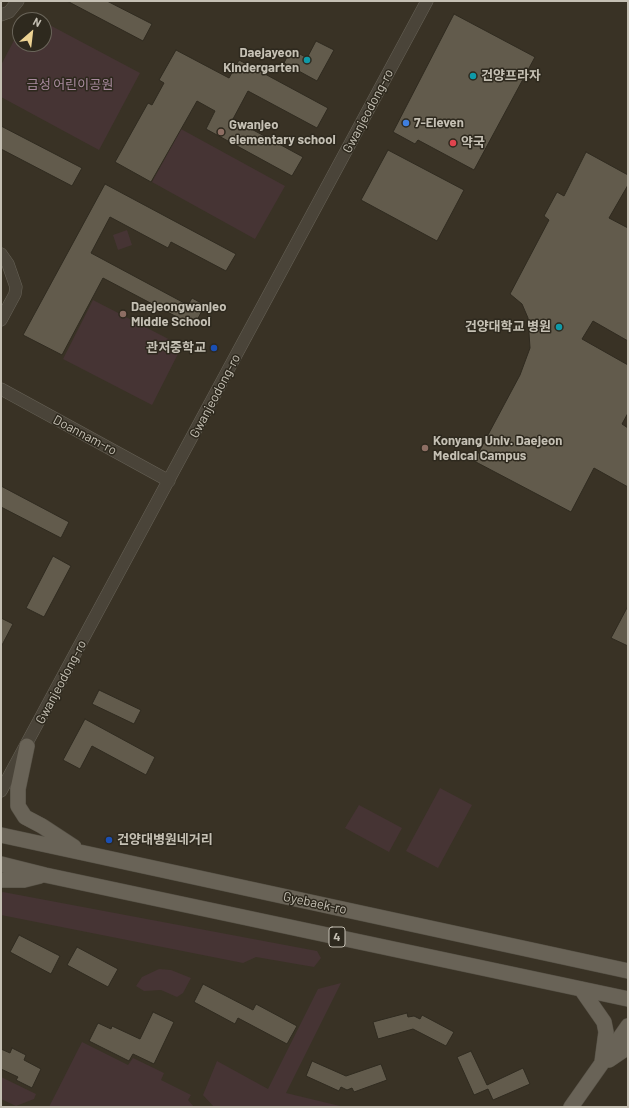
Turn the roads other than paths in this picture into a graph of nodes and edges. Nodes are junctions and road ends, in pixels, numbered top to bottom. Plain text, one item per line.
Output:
1 (18, 1) edge
2 (427, 1) edge
3 (1, 15) edge
4 (1, 254) edge
5 (1, 320) edge
6 (1, 390) edge
7 (169, 481) junction
8 (27, 746) junction
9 (1, 790) edge
10 (1, 835) edge
11 (82, 852) junction
12 (1, 864) edge
13 (45, 875) junction
14 (1, 880) edge
15 (628, 971) edge
16 (581, 989) junction
17 (628, 999) edge
18 (628, 1026) edge
19 (628, 1047) edge
20 (601, 1066) junction
21 (571, 1107) edge

1 - 3 street
2 - 7 street, Gwanjeodong-ro
4 - 5 street
6 - 7 street, Doannam-ro
7 - 8 street, Gwanjeodong-ro
8 - 9 street, Gwanjeodong-ro
8 - 11 main road
10 - 11 main road, Gyebaek-ro / 4
11 - 15 main road, Gyebaek-ro / 4
12 - 13 main road, 4
13 - 14 main road
13 - 16 main road, 4
16 - 17 main road, 4
16 - 20 main road
18 - 20 main road
19 - 20 main road
20 - 21 main road

